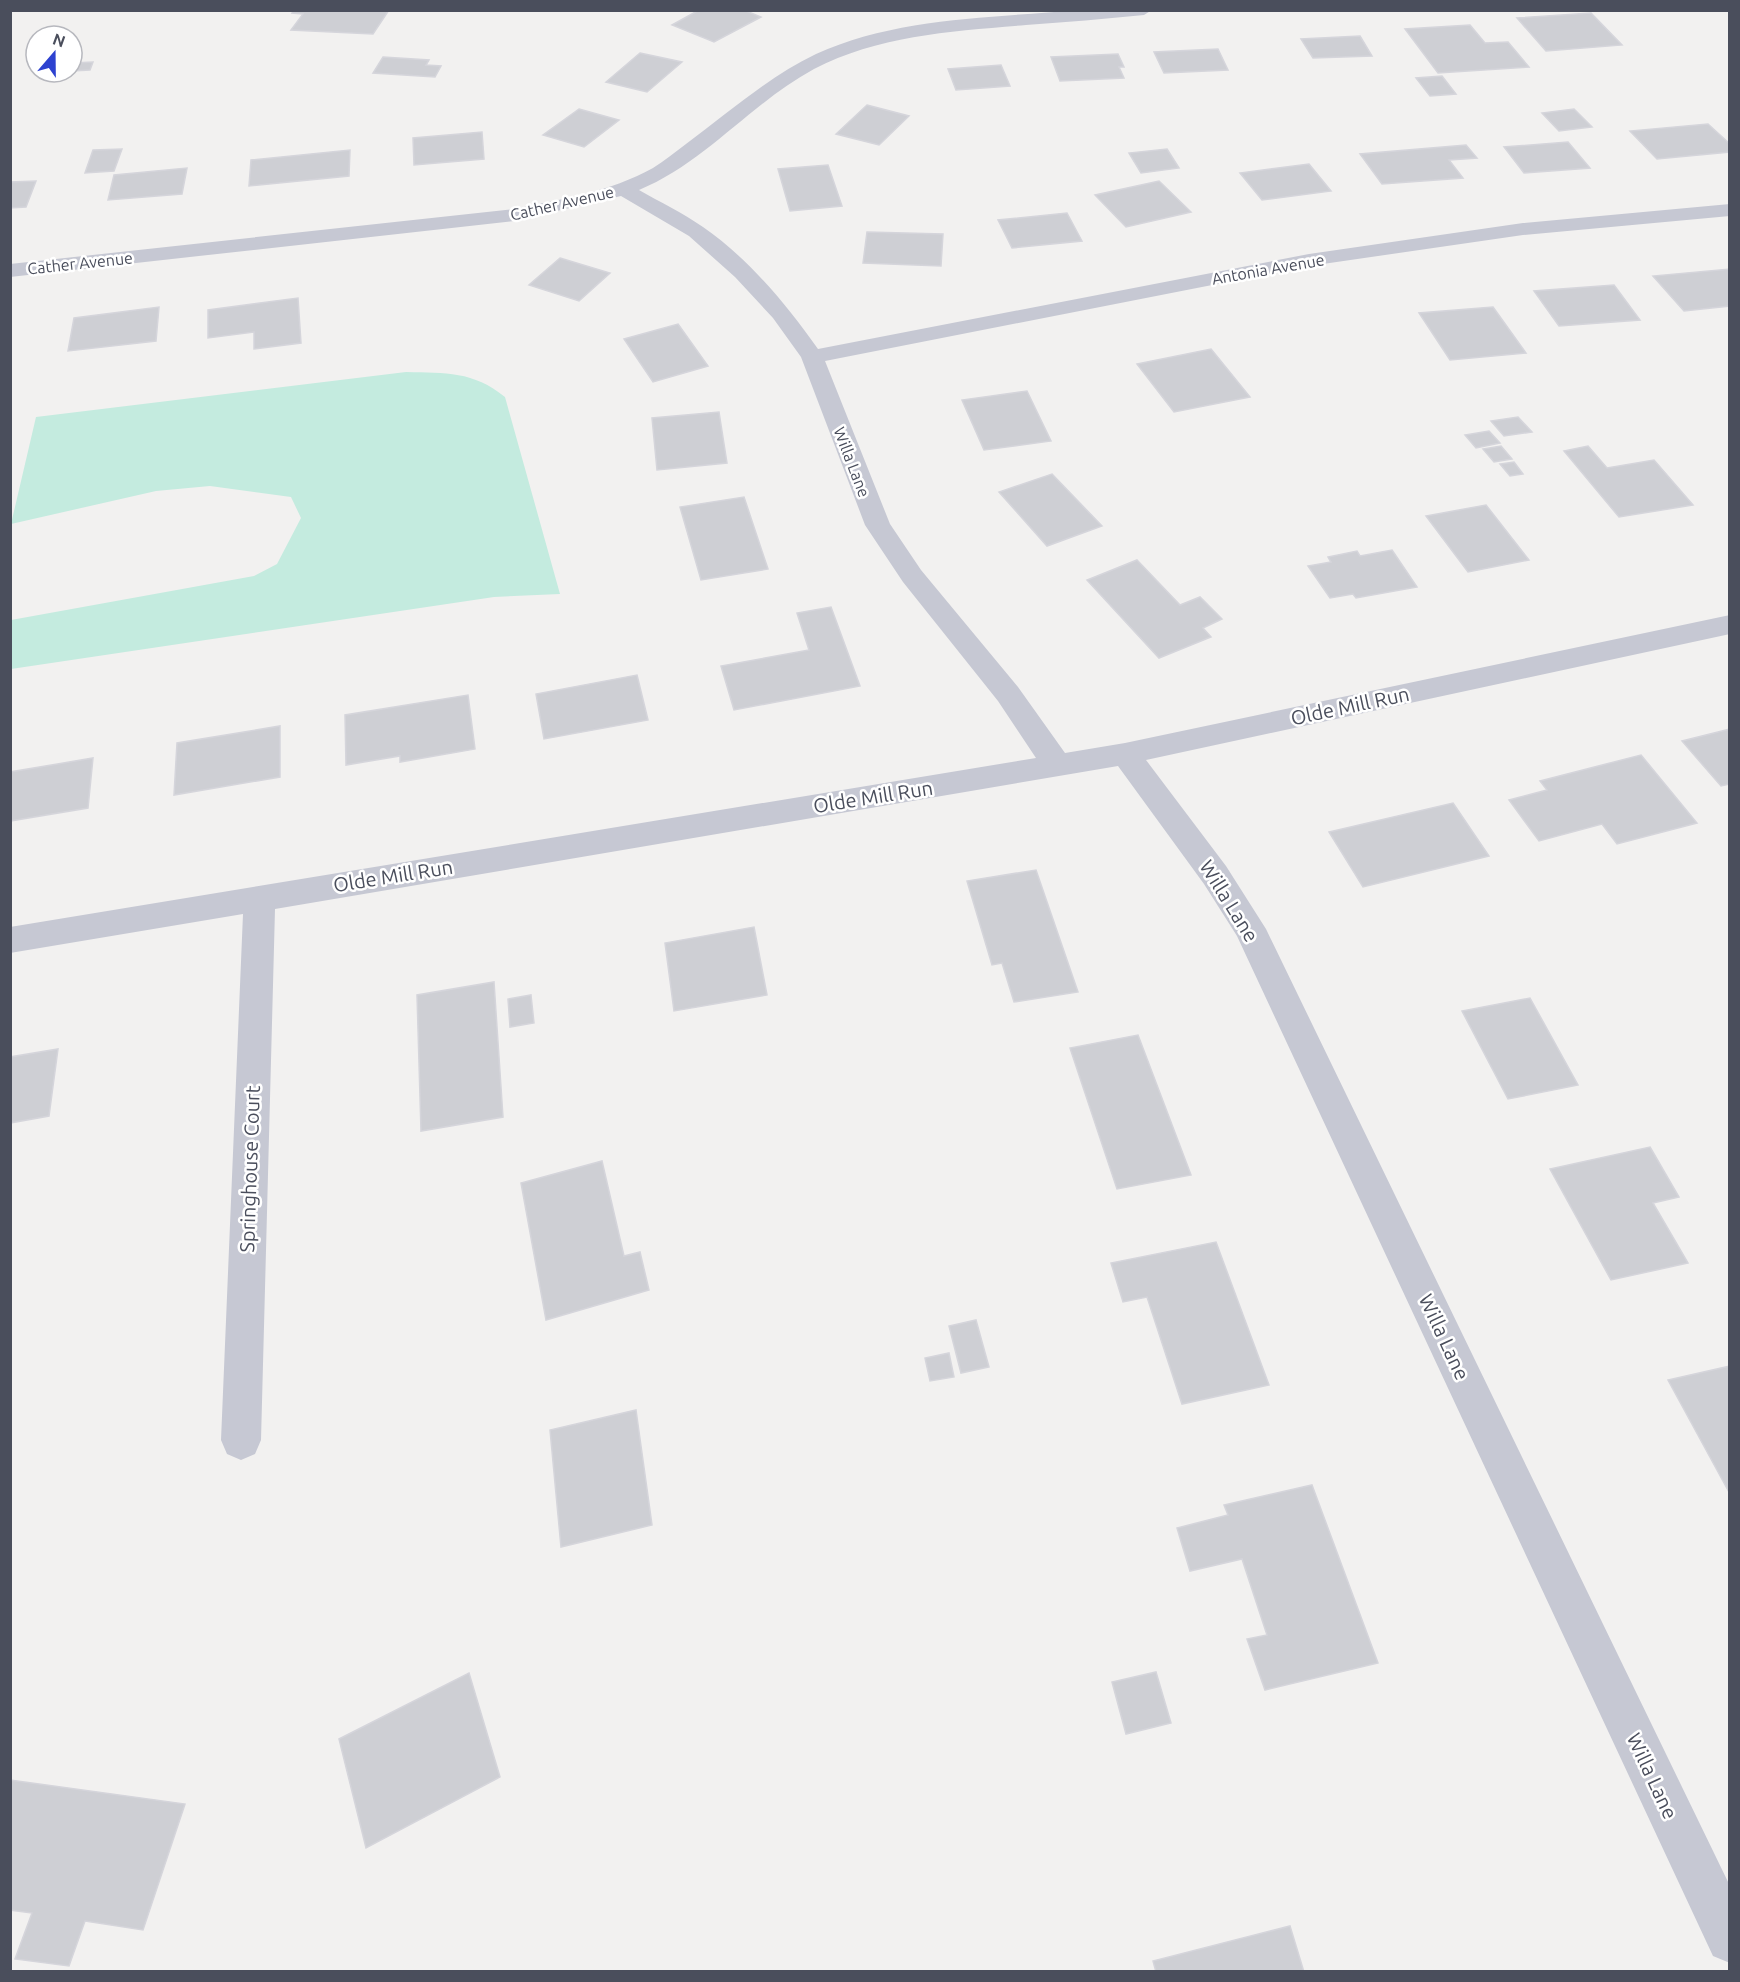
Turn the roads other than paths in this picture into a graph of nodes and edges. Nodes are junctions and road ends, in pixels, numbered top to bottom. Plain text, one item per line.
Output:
1 (1144, 10) edge
2 (623, 189) junction
3 (1730, 210) edge
4 (10, 271) edge
5 (812, 357) junction
6 (1730, 624) edge
7 (1125, 754) junction
8 (1058, 766) junction
9 (259, 899) junction
10 (10, 940) edge
11 (241, 1440) dead end
12 (1730, 1939) edge

1 - 2 street, Cather Avenue
2 - 4 street, Cather Avenue
2 - 5 street, Willa Lane
3 - 5 street, Antonia Avenue
5 - 8 street, Willa Lane
6 - 7 street, Olde Mill Run
7 - 8 street, Olde Mill Run
7 - 12 street, Willa Lane
8 - 9 street, Olde Mill Run
9 - 10 street, Olde Mill Run
9 - 11 street, Springhouse Court

